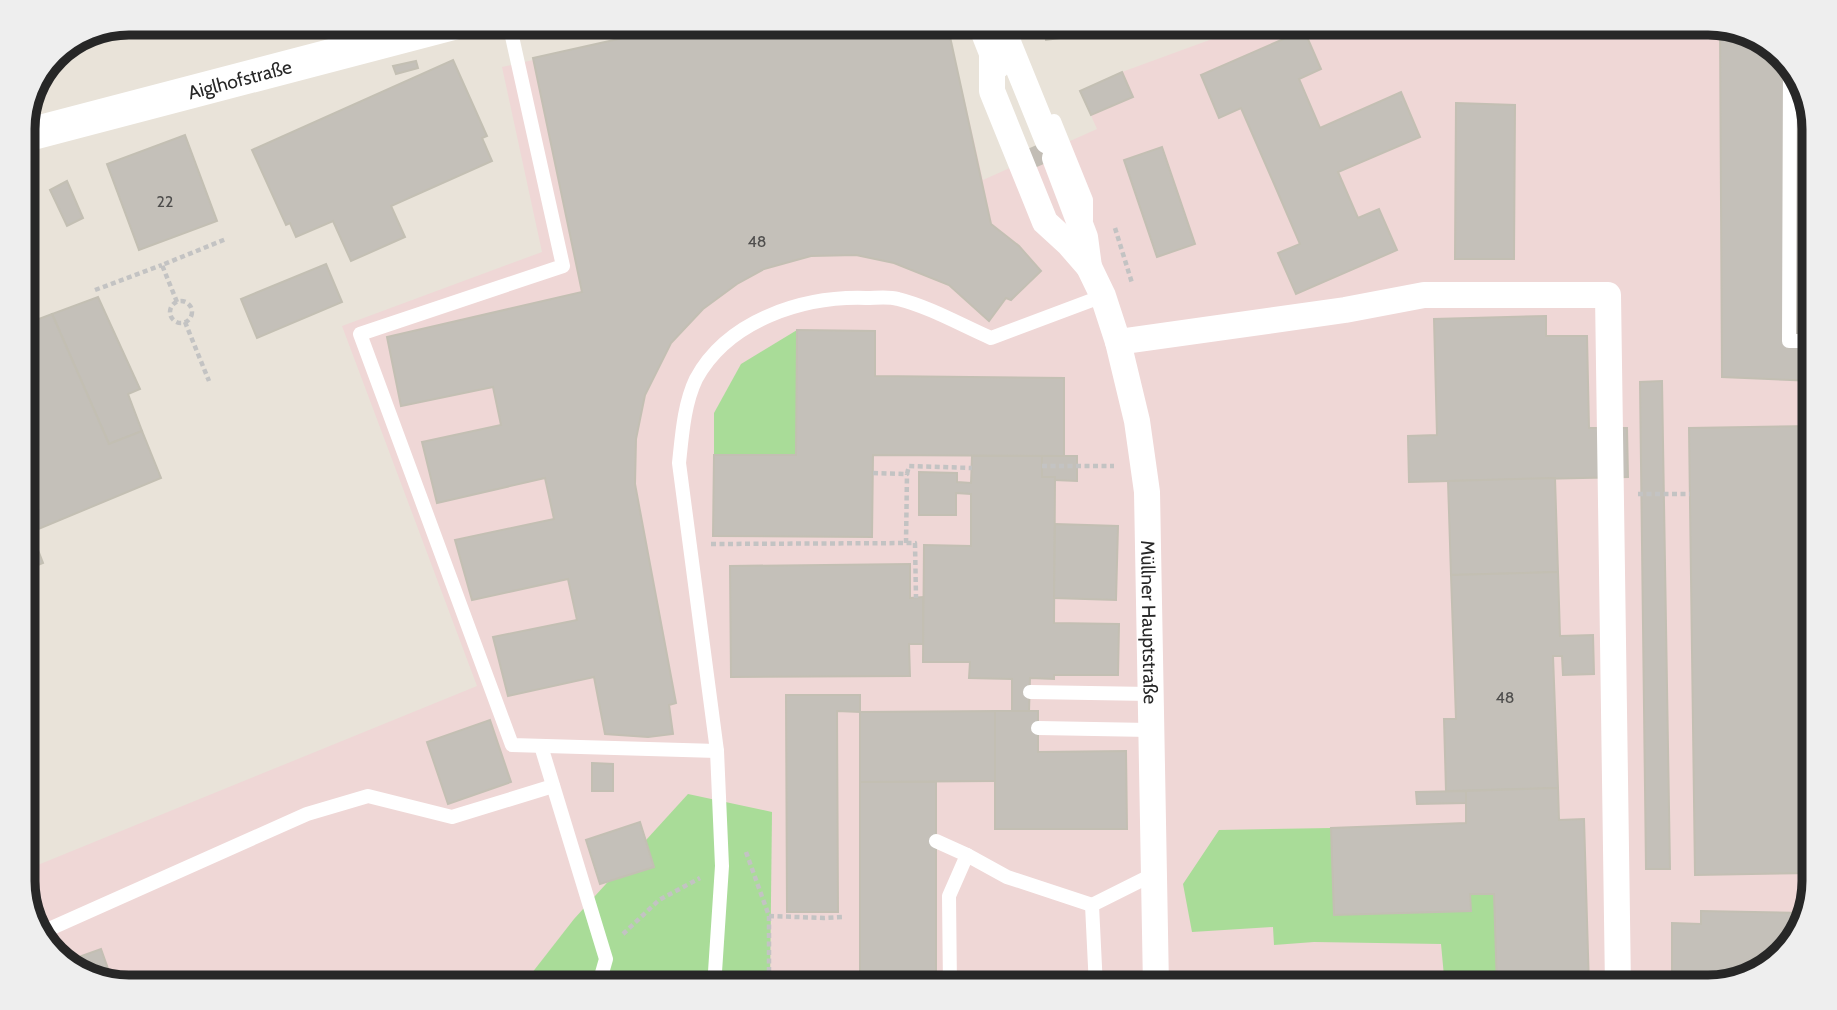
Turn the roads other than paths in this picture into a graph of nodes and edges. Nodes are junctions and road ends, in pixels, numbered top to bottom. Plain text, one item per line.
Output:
1 (409, 35) edge
2 (512, 35) edge
3 (1002, 40) edge
4 (1790, 84) edge
5 (35, 133) edge
6 (1077, 240) junction
7 (1103, 296) junction
8 (1802, 341) edge
9 (1118, 342) junction
10 (1030, 692) dead end
11 (1150, 694) junction
12 (1038, 728) dead end
13 (1150, 730) junction
14 (541, 746) junction
15 (717, 751) junction
16 (553, 786) junction
17 (936, 841) dead end
18 (967, 855) junction
19 (1152, 874) junction
20 (1091, 905) junction
21 (49, 929) edge
22 (601, 975) edge
23 (715, 975) edge
24 (950, 975) edge
25 (1095, 975) edge
26 (1156, 975) edge
27 (1618, 975) edge

1 - 5 street, Aiglhofstraße
2 - 14 lane
3 - 6 street, Müllner Hauptstraße
3 - 6 lane, Müllner Hauptstraße
3 - 6 street, Müllner Hauptstraße
4 - 8 lane
6 - 7 street, Müllner Hauptstraße
7 - 9 street, Müllner Hauptstraße
7 - 15 lane
9 - 11 street, Müllner Hauptstraße
9 - 27 street
10 - 11 lane
11 - 13 street, Müllner Hauptstraße
12 - 13 lane
13 - 19 street, Müllner Hauptstraße
14 - 15 lane
14 - 16 lane
15 - 23 lane
16 - 21 lane
16 - 22 lane
17 - 18 lane
18 - 20 lane
18 - 24 lane
19 - 20 lane
19 - 26 street, Müllner Hauptstraße
20 - 25 lane

